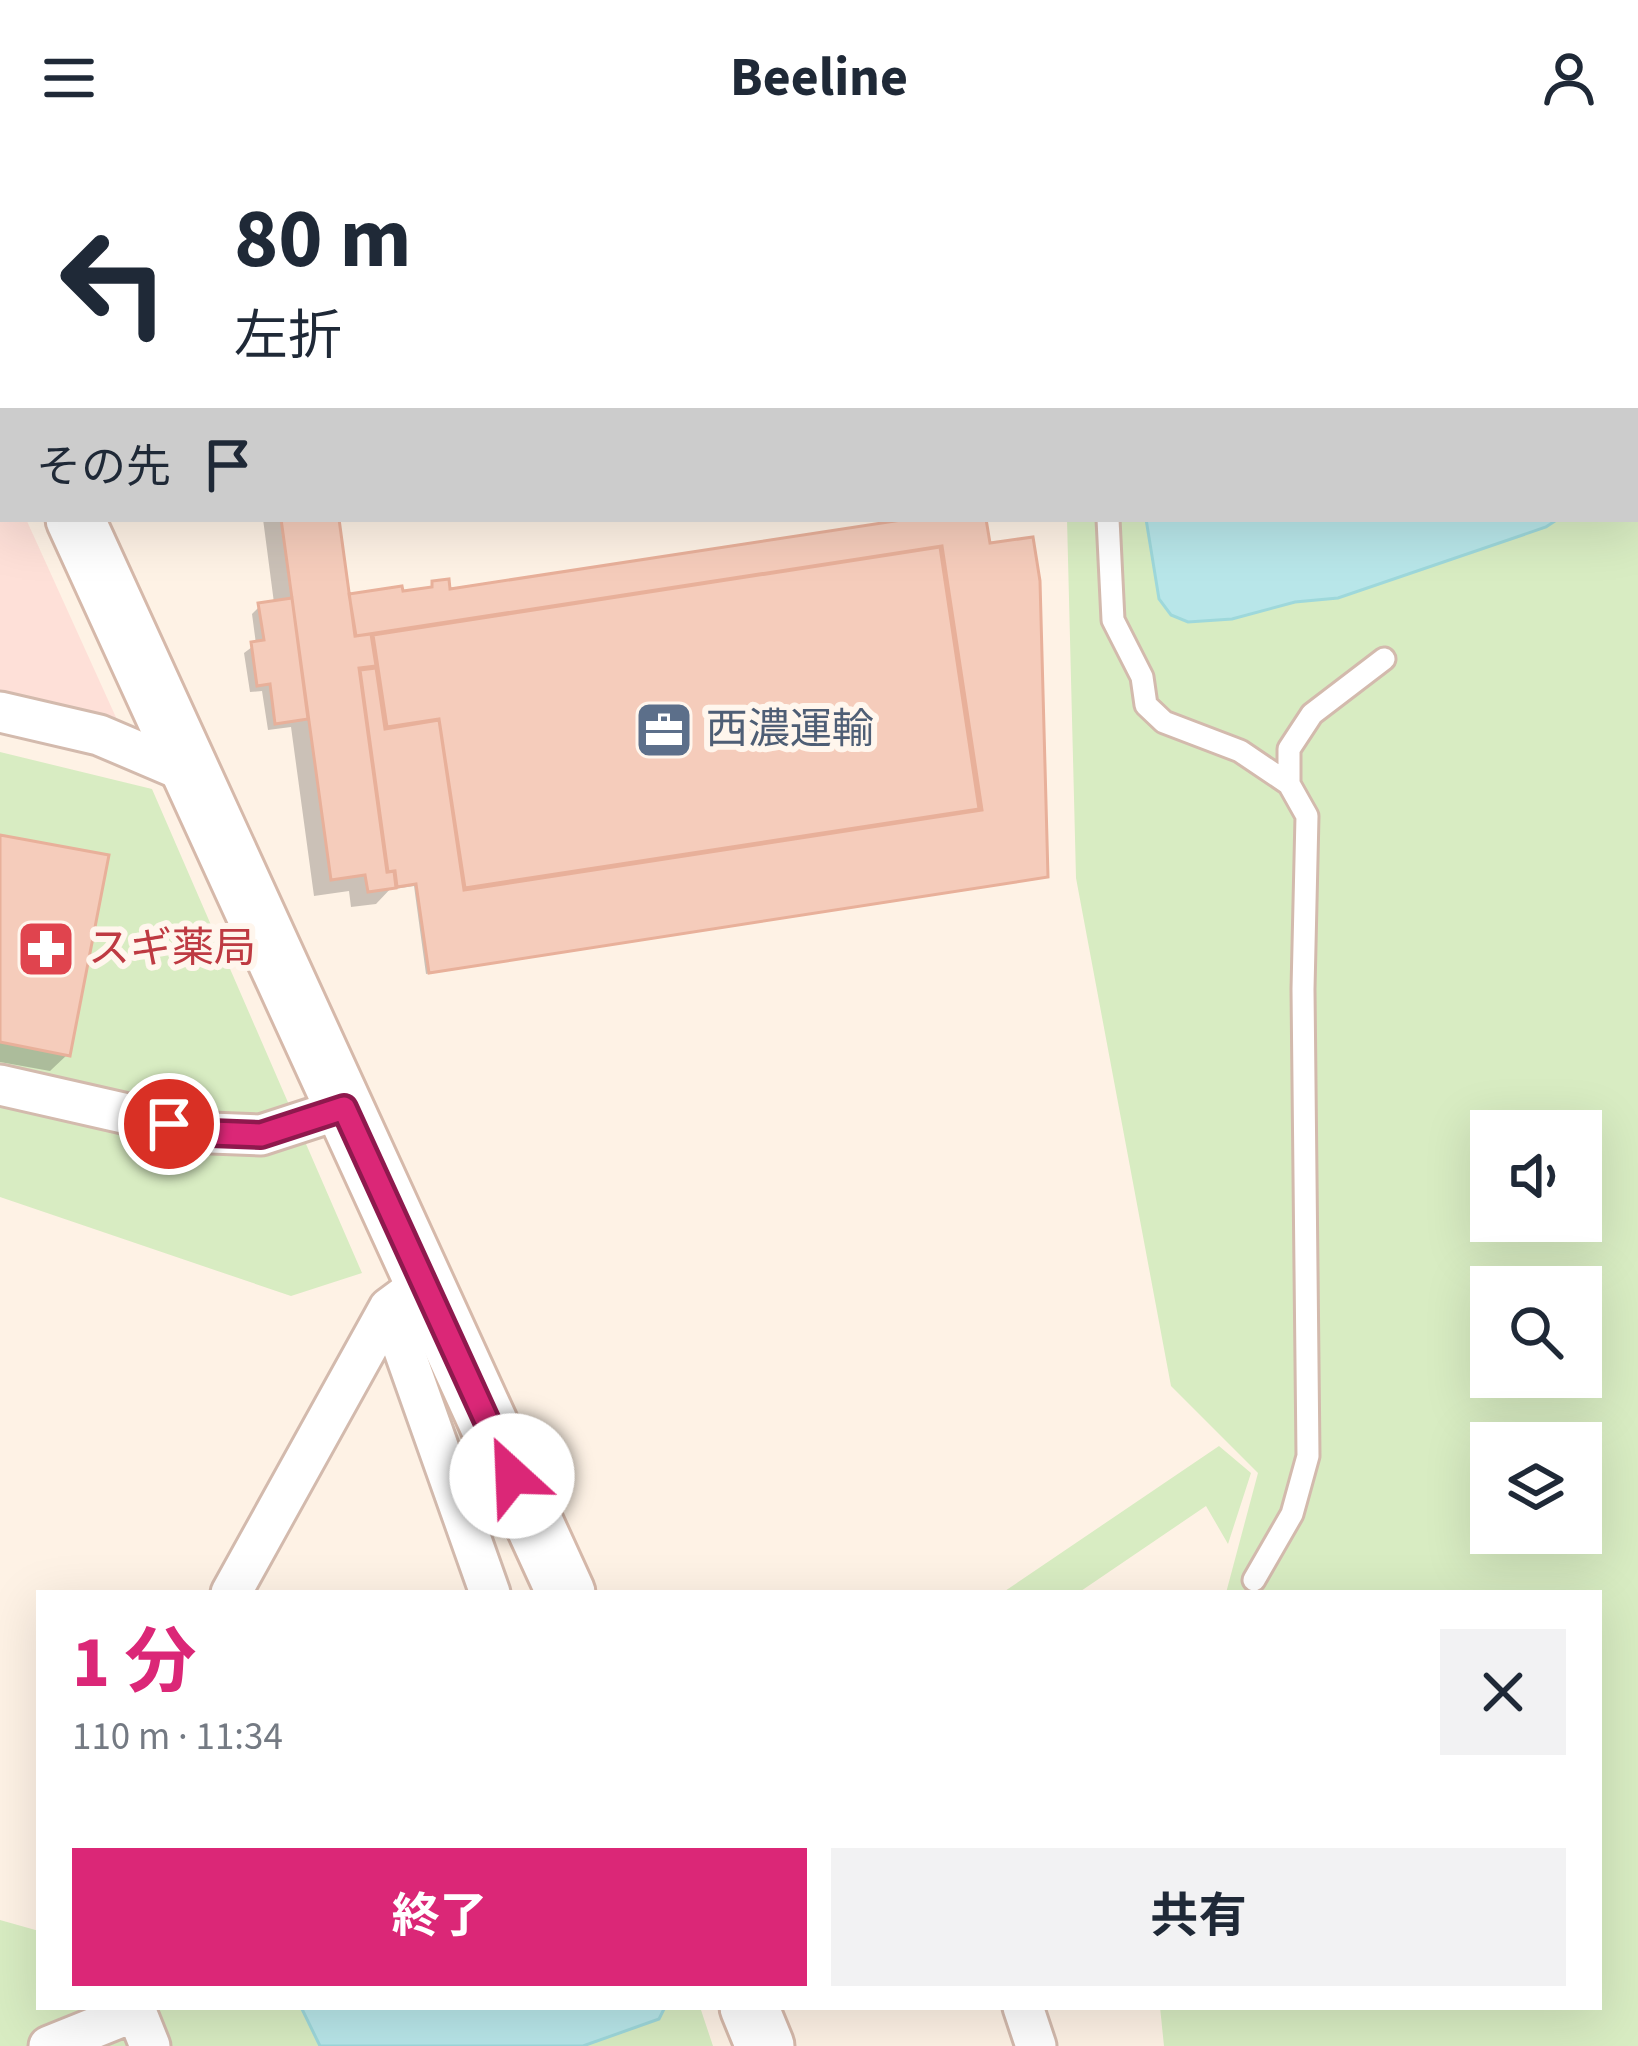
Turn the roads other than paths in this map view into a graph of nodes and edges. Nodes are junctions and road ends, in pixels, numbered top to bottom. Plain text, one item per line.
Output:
1 (76, 522) edge
2 (1108, 522) edge
3 (1384, 659) dead end
4 (0, 712) edge
5 (194, 775) junction
6 (1289, 784) junction
7 (0, 1085) edge
8 (344, 1108) junction
9 (406, 1295) junction
10 (1254, 1580) dead end
11 (233, 1590) edge
12 (489, 1590) edge
13 (564, 1590) edge
14 (1024, 2010) edge
15 (49, 2046) edge
16 (150, 2046) edge
17 (1036, 2046) edge

1 - 5 street
2 - 6 lane
3 - 6 lane
4 - 5 street
5 - 8 street
6 - 10 lane
7 - 8 street
8 - 9 street
9 - 11 street
9 - 12 street
9 - 13 street
14 - 17 street
15 - 16 street

